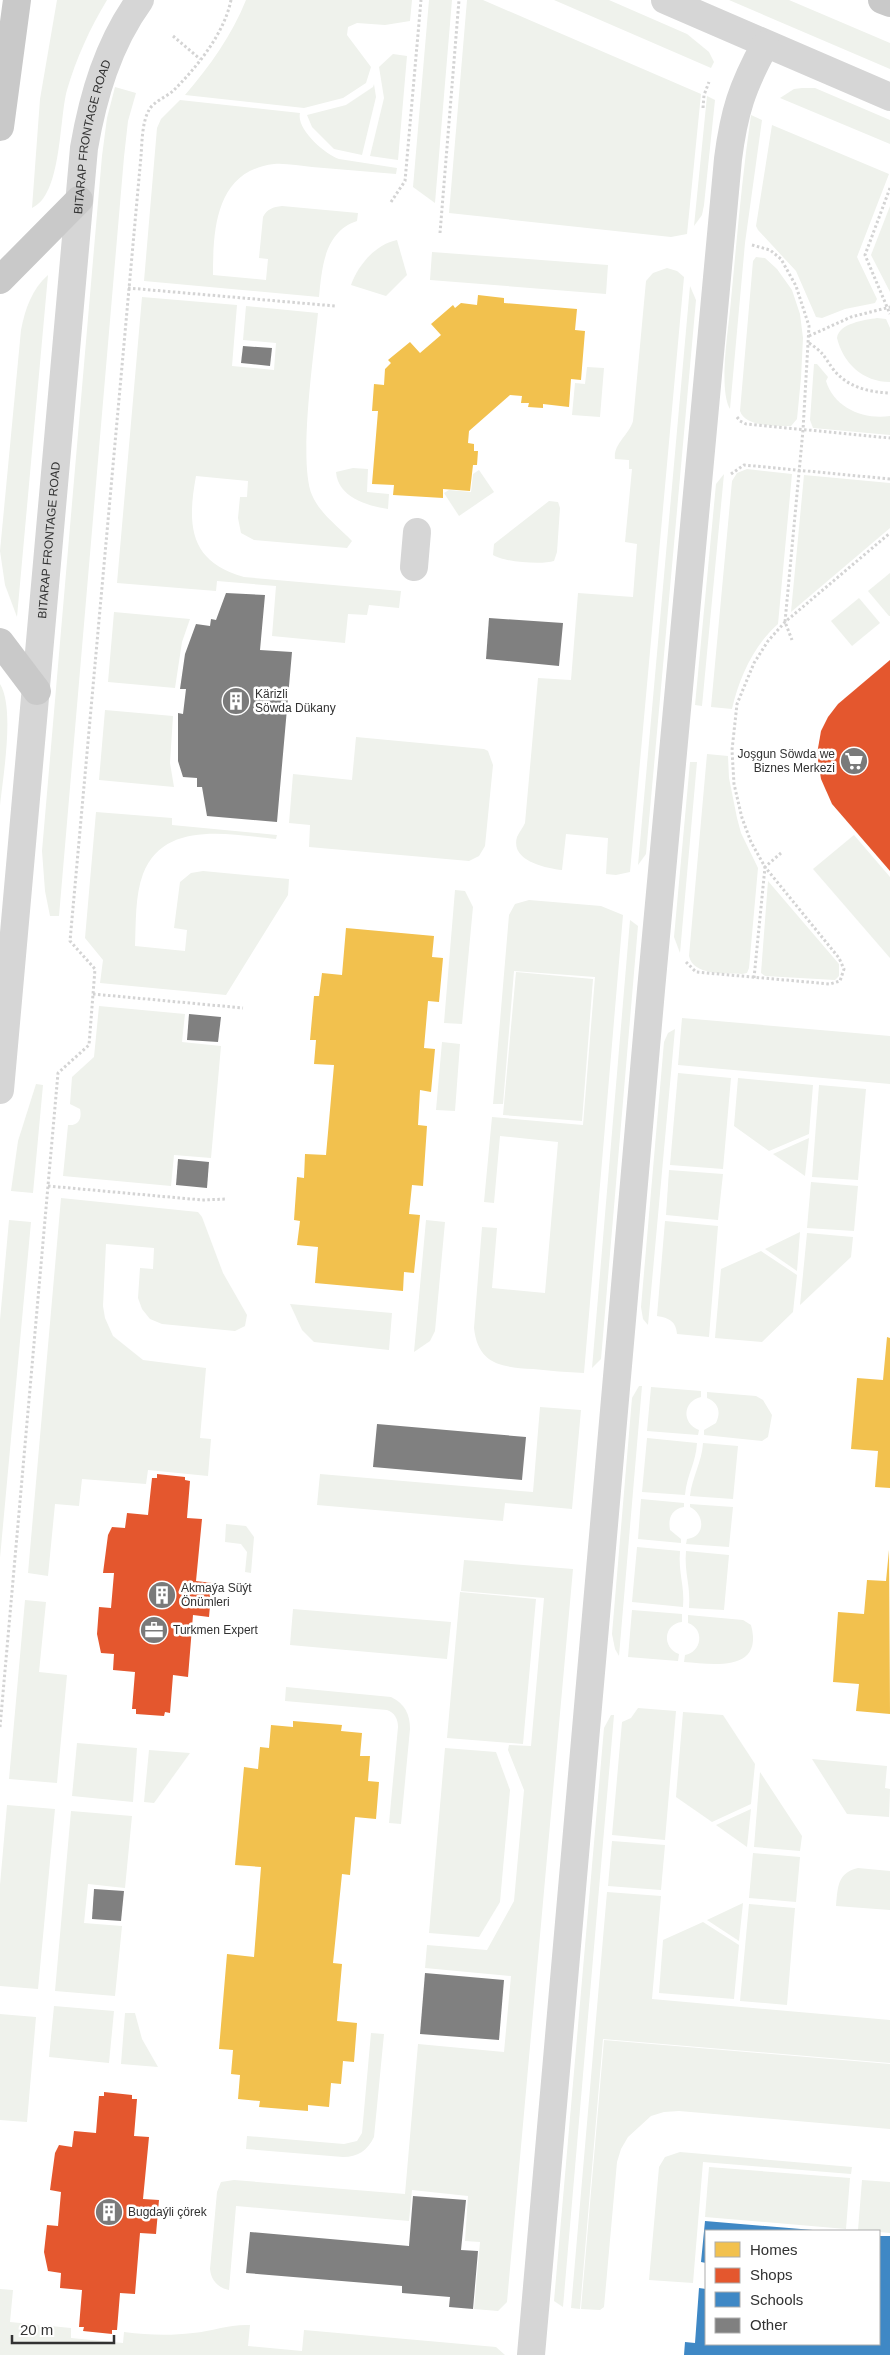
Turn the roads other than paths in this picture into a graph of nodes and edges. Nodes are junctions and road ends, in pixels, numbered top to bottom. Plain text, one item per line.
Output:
1 (17, 0) edge
2 (140, 0) edge
3 (665, 0) edge
4 (882, 0) edge
5 (890, 3) edge
6 (765, 45) junction
7 (890, 98) edge
8 (0, 127) edge
9 (79, 200) junction
10 (0, 280) edge
11 (417, 532) dead end
12 (414, 568) dead end
13 (0, 642) edge
14 (37, 691) junction
15 (0, 1090) edge
16 (531, 2355) edge

1 - 8 main road
2 - 9 street, BITARAP FRONTAGE ROAD
3 - 6 street
4 - 5 main road
6 - 7 street
6 - 16 street
9 - 10 main road
9 - 14 street, BITARAP FRONTAGE ROAD
11 - 12 street
13 - 14 main road
14 - 15 street, BITARAP FRONTAGE ROAD

